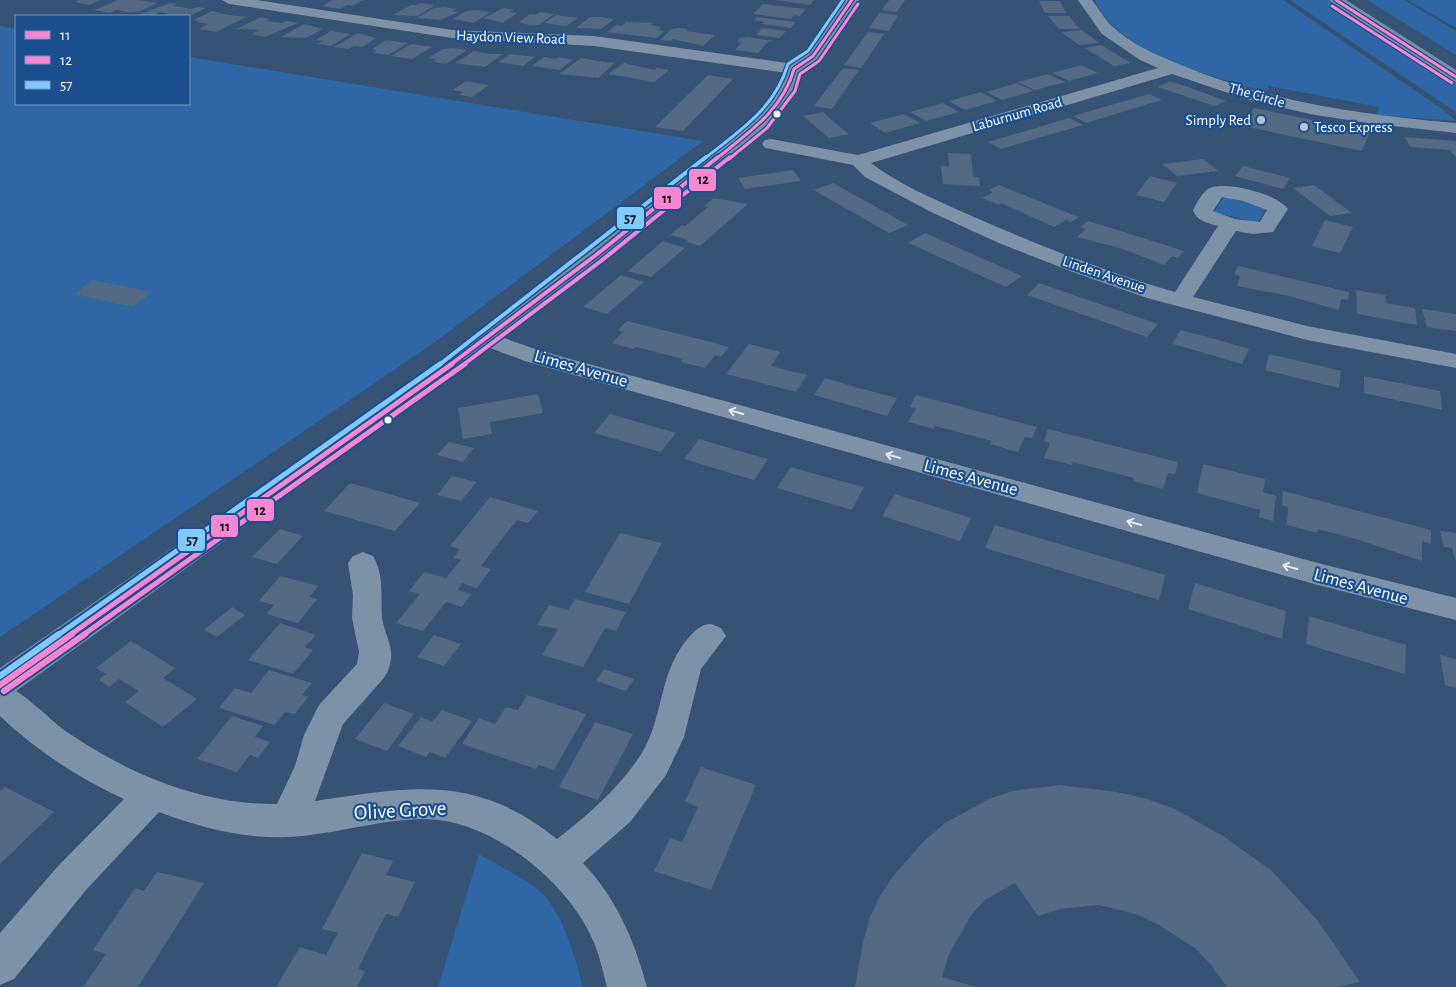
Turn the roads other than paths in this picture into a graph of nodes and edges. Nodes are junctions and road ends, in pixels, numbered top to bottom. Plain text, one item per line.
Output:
1 (228, 0) edge
2 (292, 0) edge
3 (852, 0) edge
4 (1085, 0) edge
5 (1337, 0) edge
6 (1357, 0) edge
7 (278, 8) junction
8 (1397, 24) junction
9 (1375, 25) junction
10 (1456, 61) edge
11 (1174, 68) junction
12 (794, 69) junction
13 (1456, 78) edge
14 (1456, 128) edge
15 (771, 144) dead end
16 (862, 161) junction
17 (1230, 224) dead end
18 (1181, 299) junction
19 (487, 339) junction
20 (1456, 361) edge
21 (363, 563) dead end
22 (1456, 609) edge
23 (710, 636) dead end
24 (0, 685) edge
25 (0, 696) edge
26 (152, 796) junction
27 (288, 821) junction
28 (557, 862) junction
29 (0, 965) edge
30 (626, 987) edge

1 - 7 street, Haydon View Road
2 - 7 street
3 - 12 main road
4 - 11 street, The Circle
5 - 6 main road
5 - 9 main road
6 - 8 main road
7 - 12 street, Haydon View Road
8 - 9 main road
8 - 10 main road
9 - 13 main road
11 - 14 street, The Circle
11 - 16 street, Laburnum Road
12 - 19 main road
15 - 16 street
16 - 18 street, Linden Avenue
17 - 18 street
18 - 20 street, Linden Avenue
22 -> 19 street, Limes Avenue
19 - 24 main road
21 - 27 street
23 - 28 street
25 - 26 street, Olive Grove
26 - 27 street, Olive Grove
26 - 29 street
27 - 28 street, Olive Grove
28 - 30 street, Olive Grove

